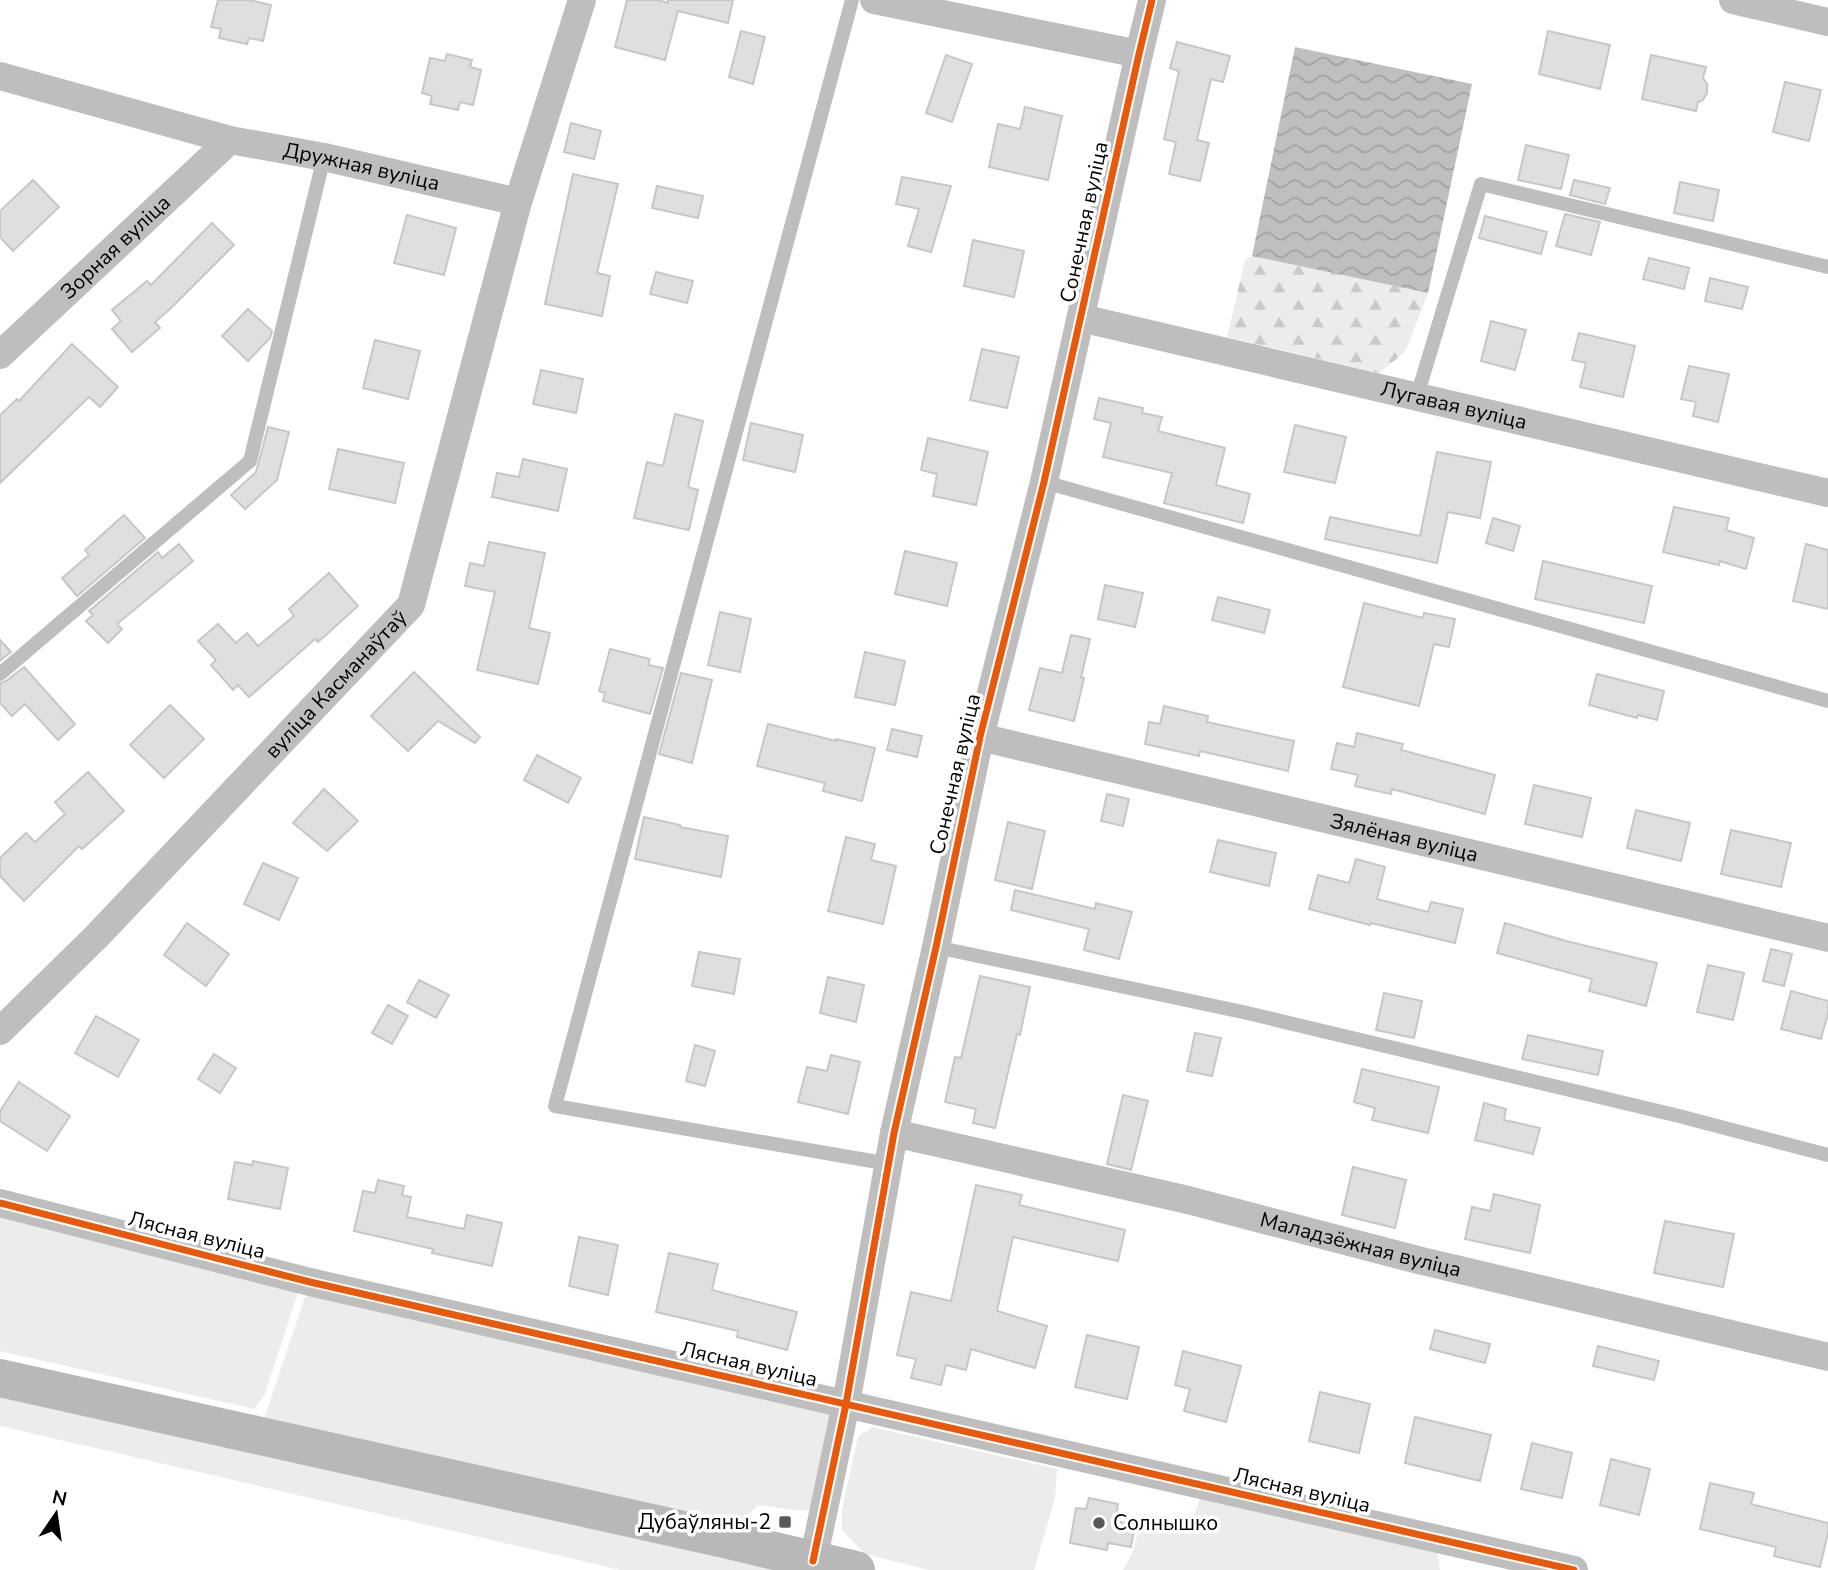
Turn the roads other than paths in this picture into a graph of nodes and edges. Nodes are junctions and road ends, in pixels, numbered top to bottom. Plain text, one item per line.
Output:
1 (582, 0) edge
2 (852, 0) edge
3 (874, 0) edge
4 (1152, 0) edge
5 (1733, 0) edge
6 (1828, 22) edge
7 (1139, 54) junction
8 (0, 76) edge
9 (230, 140) junction
10 (324, 157) junction
11 (518, 202) junction
12 (1828, 267) edge
13 (1081, 318) junction
14 (0, 355) edge
15 (1417, 397) junction
16 (1044, 482) junction
17 (1828, 493) edge
18 (0, 674) edge
19 (1828, 701) edge
20 (980, 737) junction
21 (1828, 938) edge
22 (936, 947) junction
23 (0, 1031) edge
24 (894, 1133) junction
25 (1828, 1155) edge
26 (889, 1164) junction
27 (0, 1203) edge
28 (1828, 1357) edge
29 (0, 1378) edge
30 (846, 1404) junction
31 (813, 1560) junction
32 (856, 1570) edge
33 (1574, 1570) edge

1 - 11 street
2 - 26 lane
3 - 7 street
4 - 7 street, Сонечная вуліца
5 - 6 street
7 - 13 street, Сонечная вуліца
8 - 9 street, Дружная вуліца
9 - 10 street, Дружная вуліца
9 - 14 street, Зорная вуліца
10 - 11 street, Дружная вуліца
10 - 18 lane
11 - 23 street, вуліца Касманаўтаў
12 - 15 lane
13 - 15 street, Лугавая вуліца
13 - 16 street, Сонечная вуліца
15 - 17 street, Лугавая вуліца
16 - 19 lane
16 - 20 street, Сонечная вуліца
20 - 21 street, Зялёная вуліца
20 - 22 street, Сонечная вуліца
22 - 24 street, Сонечная вуліца
22 - 25 lane
24 - 26 street, Сонечная вуліца
24 - 28 street, Маладзёжная вуліца
26 - 30 street, Сонечная вуліца
27 - 30 street, Лясная вуліца
29 - 31 main road
30 - 31 street, Сонечная вуліца
30 - 33 street, Лясная вуліца
31 - 32 main road

